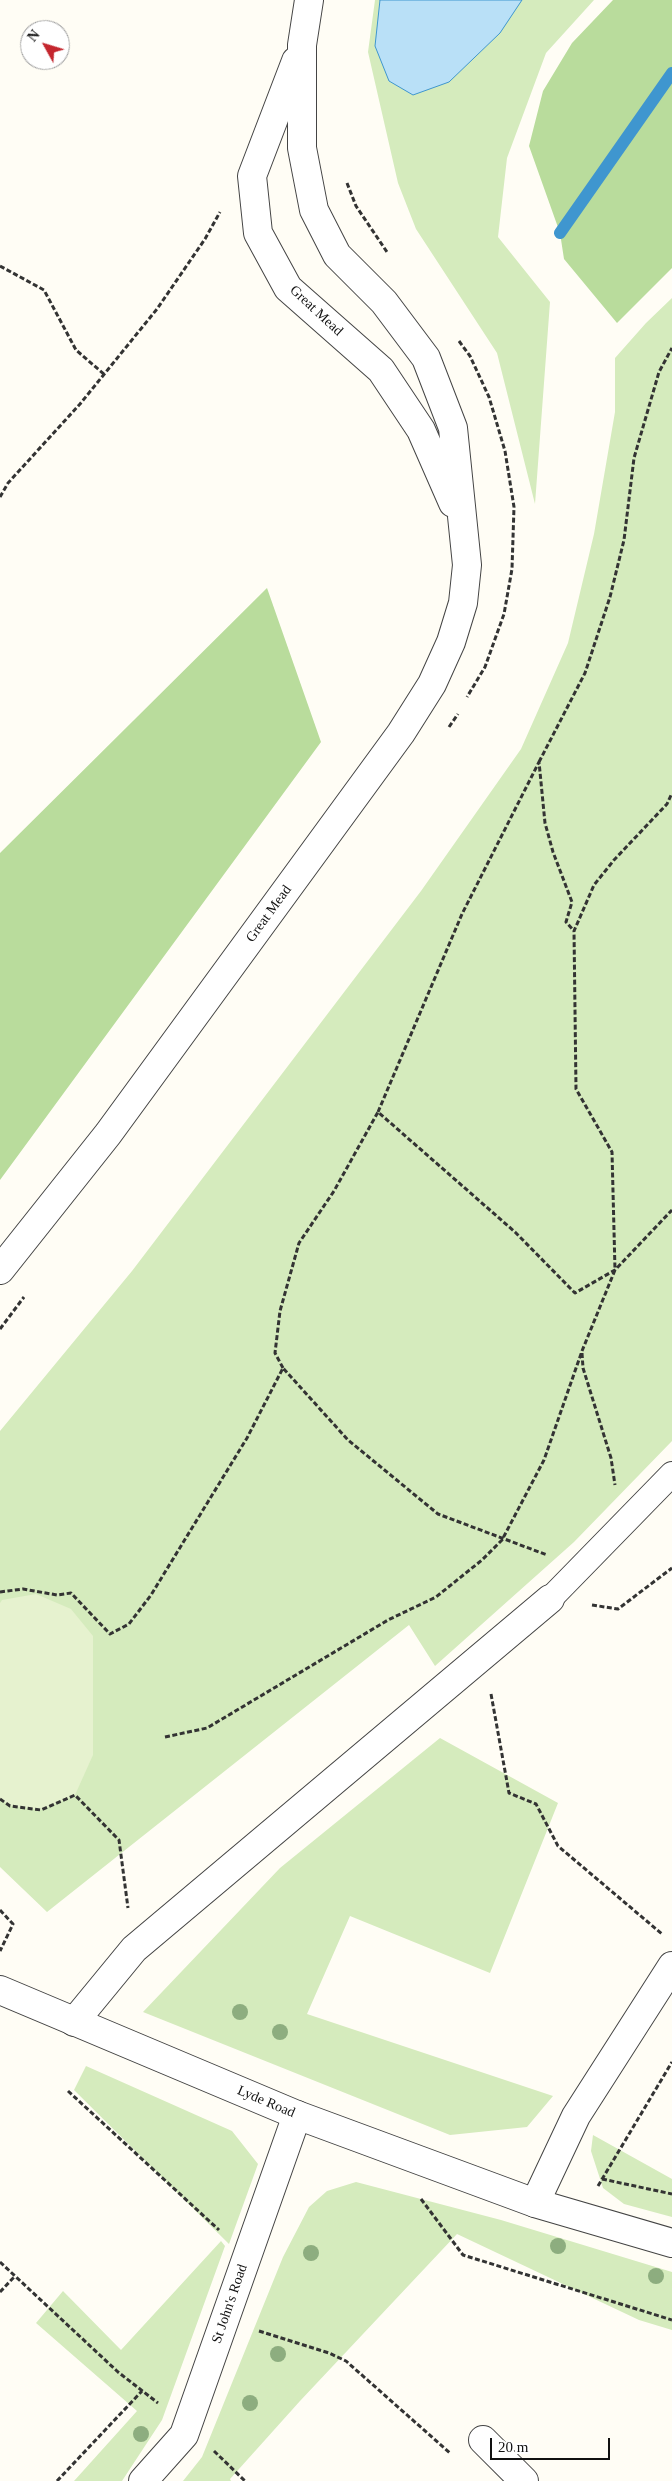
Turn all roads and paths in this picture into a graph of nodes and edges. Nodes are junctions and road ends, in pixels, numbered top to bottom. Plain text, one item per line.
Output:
1 (309, 0) edge
2 (302, 45) junction
3 (345, 179) dead end
4 (222, 208) dead end
5 (392, 258) dead end
6 (0, 266) edge
7 (454, 334) dead end
8 (672, 348) edge
9 (105, 375) junction
10 (0, 498) edge
11 (464, 526) junction
12 (467, 698) dead end
13 (462, 706) dead end
14 (448, 729) dead end
15 (539, 762) junction
16 (672, 793) edge
17 (574, 931) junction
18 (378, 1112) junction
19 (672, 1210) edge
20 (0, 1270) edge
21 (615, 1270) junction
22 (27, 1292) dead end
23 (0, 1329) edge
24 (582, 1351) junction
25 (283, 1368) junction
26 (672, 1474) edge
27 (629, 1517) junction
28 (502, 1540) junction
29 (672, 1568) edge
30 (558, 1590) junction
31 (0, 1592) edge
32 (484, 1654) junction
33 (165, 1737) dead end
34 (0, 1799) edge
35 (0, 1910) edge
36 (666, 1936) dead end
37 (134, 1948) junction
38 (0, 1951) edge
39 (672, 1966) edge
40 (0, 1990) edge
41 (74, 2022) junction
42 (672, 2062) edge
43 (68, 2091) dead end
44 (297, 2115) junction
45 (602, 2179) junction
46 (417, 2193) dead end
47 (672, 2194) edge
48 (535, 2203) junction
49 (579, 2216) junction
50 (672, 2243) edge
51 (247, 2256) junction
52 (0, 2262) edge
53 (15, 2275) junction
54 (0, 2292) edge
55 (224, 2320) junction
56 (672, 2320) edge
57 (142, 2391) junction
58 (188, 2425) junction
59 (483, 2440) joint
60 (57, 2481) edge
61 (143, 2481) edge
62 (524, 2481) edge

1 - 2 street, Great Mead
2 - 11 street, Great Mead
2 - 11 street, Great Mead
3 - 5 path
4 - 9 path
6 - 9 path
7 - 12 path
8 - 15 path
9 - 10 path
11 - 20 street, Great Mead
13 - 14 path
15 - 17 path
15 - 18 path
16 - 17 path
17 - 21 path
18 - 21 path
18 - 25 path
19 - 21 path
21 - 24 path
22 - 23 path
24 - 27 path
24 - 28 path
25 - 28 path
25 - 31 path
26 - 27 lane
27 - 30 lane
28 - 30 path
28 - 33 path
29 - 30 path
30 - 32 street
32 - 36 path
32 - 37 street
34 - 37 path
35 - 38 path
37 - 41 street
39 - 48 street
40 - 41 street, Lyde Road
41 - 44 street, Lyde Road
42 - 45 path
43 - 51 path
44 - 48 street, Lyde Road
44 - 51 street, St John's Road
45 - 47 path
45 - 49 path
46 - 56 path
48 - 49 street, Lyde Road
49 - 50 street, Lyde Road
51 - 55 street, St John's Road
52 - 53 path
53 - 54 path
53 - 57 path
55 - 58 street, St John's Road
55 - 59 path
57 - 58 path
57 - 60 path
58 - 61 street, St John's Road
59 - 62 street

